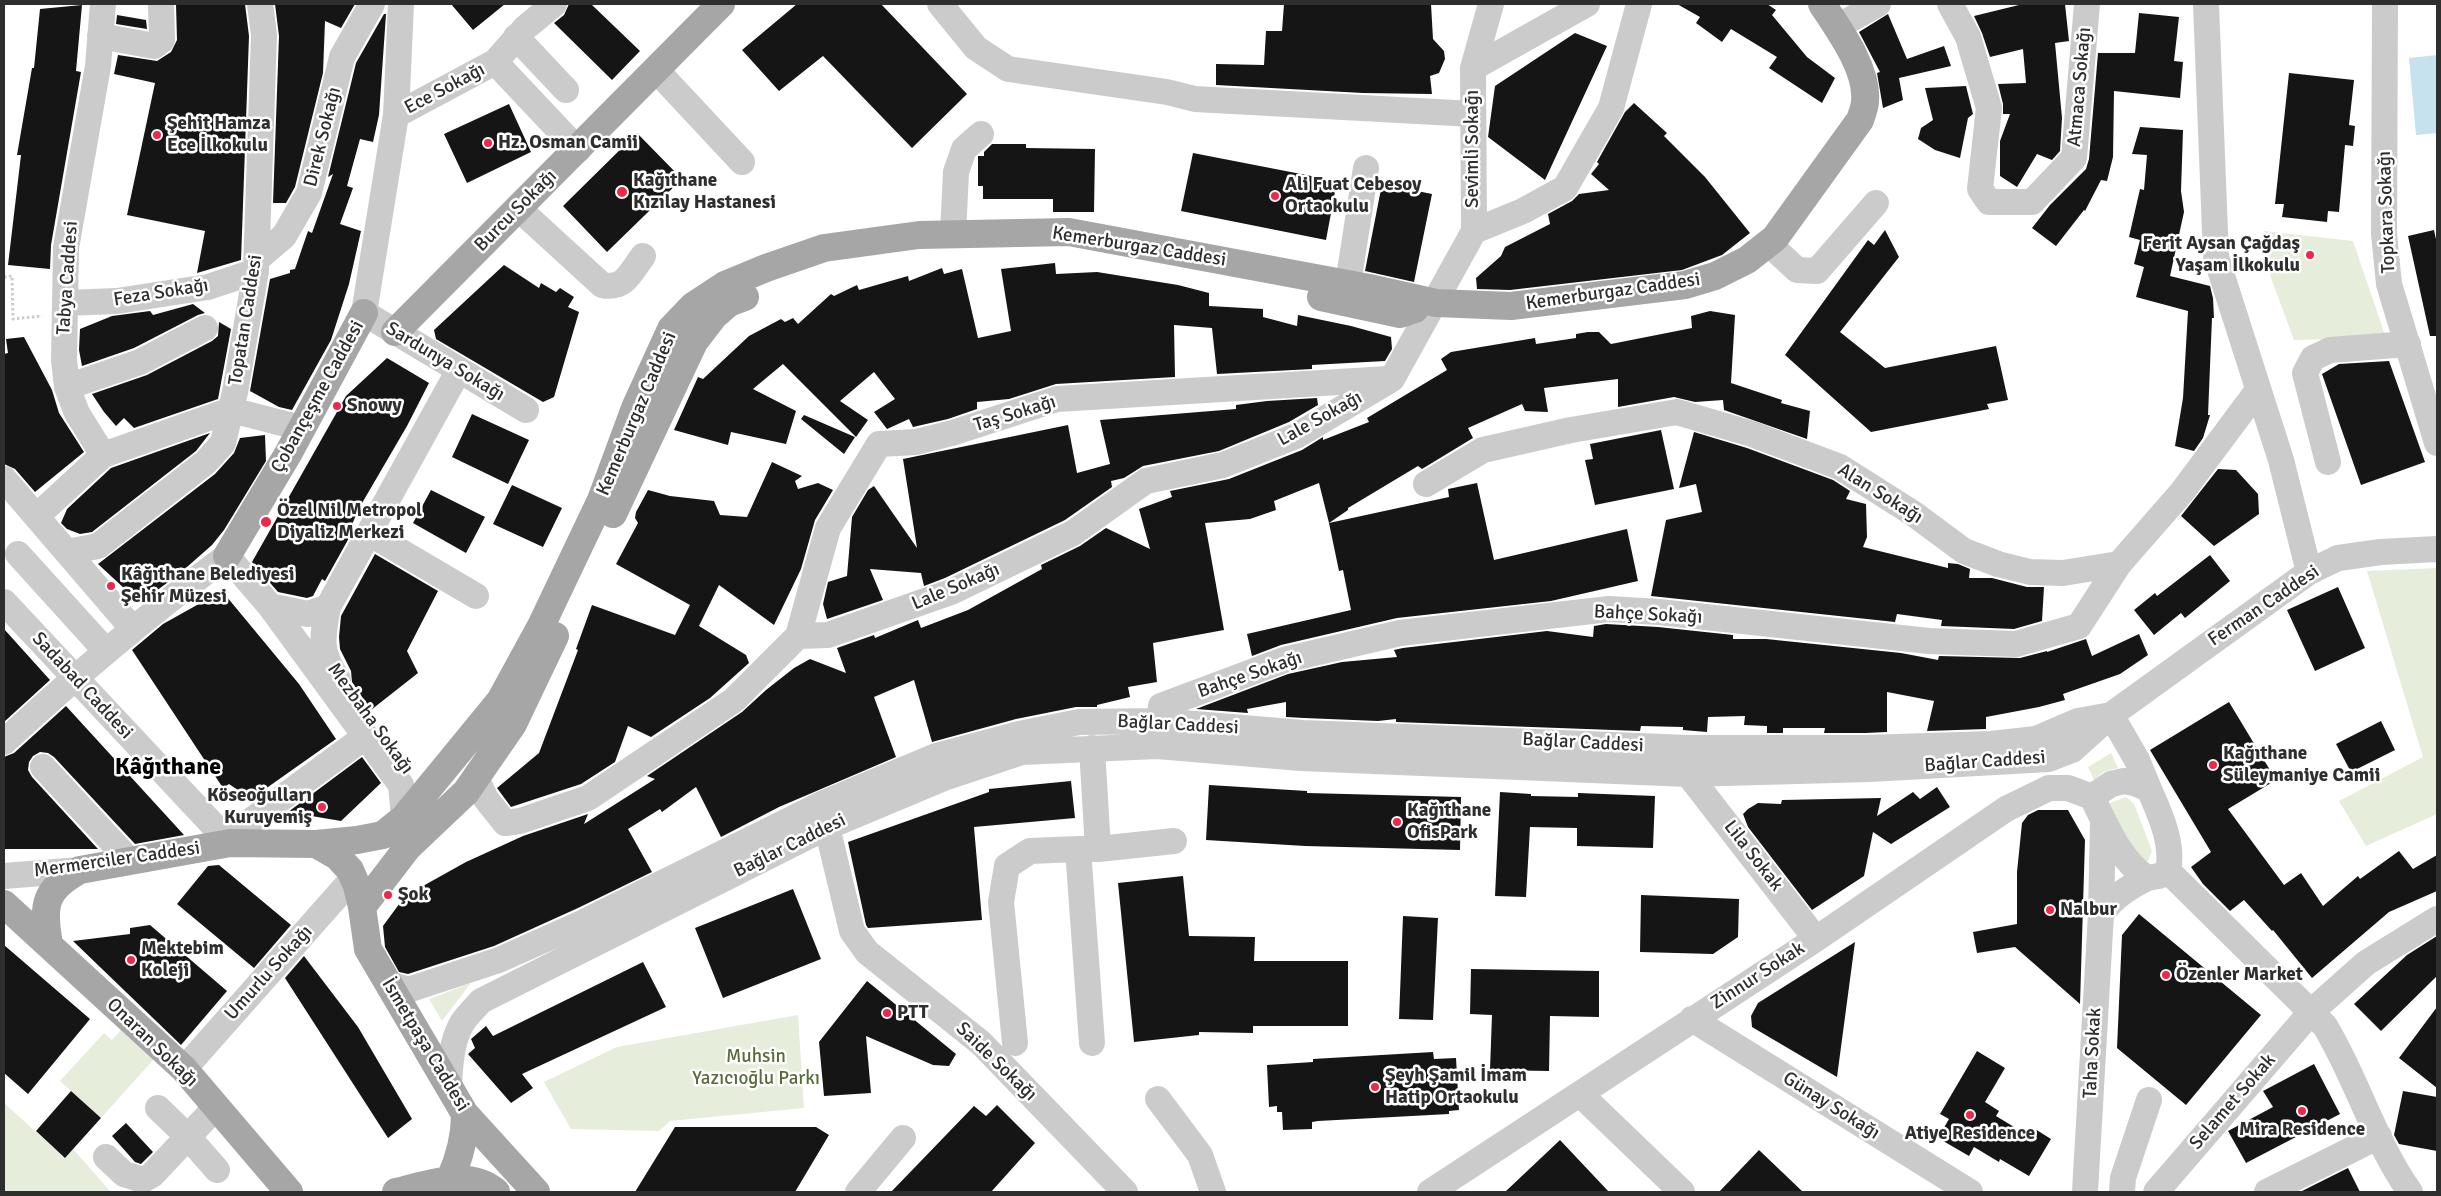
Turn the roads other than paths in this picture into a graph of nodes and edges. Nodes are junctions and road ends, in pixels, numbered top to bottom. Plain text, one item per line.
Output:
1 (103, 4) edge
2 (161, 4) edge
3 (260, 4) edge
4 (372, 4) edge
5 (401, 4) edge
6 (554, 4) edge
7 (721, 4) edge
8 (940, 4) edge
9 (1491, 4) edge
10 (1587, 4) edge
11 (1639, 4) edge
12 (1822, 4) edge
13 (1878, 4) edge
14 (1950, 4) edge
15 (2087, 4) edge
16 (2206, 4) edge
17 (2385, 4) edge
18 (1837, 27) junction
19 (100, 36) junction
20 (516, 37) junction
21 (494, 62) junction
22 (1473, 68) junction
23 (656, 70) junction
24 (566, 90) dead end
25 (1473, 114) junction
26 (396, 115) junction
27 (981, 134) dead end
28 (578, 150) junction
29 (742, 162) dead end
30 (1366, 168) dead end
31 (1876, 203) dead end
32 (519, 209) junction
33 (1474, 231) junction
34 (953, 234) junction
35 (1768, 243) junction
36 (643, 256) dead end
37 (256, 265) junction
38 (1347, 293) junction
39 (1436, 303) junction
40 (65, 308) junction
41 (364, 313) junction
42 (205, 328) dead end
43 (395, 332) junction
44 (2408, 344) junction
45 (459, 370) junction
46 (1392, 379) junction
47 (67, 387) junction
48 (2258, 390) junction
49 (231, 410) junction
50 (526, 410) dead end
51 (301, 428) junction
52 (2437, 443) edge
53 (102, 455) junction
54 (2328, 462) dead end
55 (4, 479) edge
56 (1426, 484) dead end
57 (369, 534) junction
58 (23, 544) edge
59 (2437, 549) edge
60 (68, 552) junction
61 (227, 556) junction
62 (2119, 564) junction
63 (2309, 572) junction
64 (476, 596) dead end
65 (4, 602) edge
66 (270, 606) junction
67 (328, 607) junction
68 (133, 629) junction
69 (798, 636) junction
70 (106, 651) junction
71 (74, 677) junction
72 (2112, 716) junction
73 (1158, 733) junction
74 (366, 736) junction
75 (4, 742) edge
76 (1092, 748) junction
77 (2049, 759) junction
78 (1991, 764) junction
79 (43, 767) dead end
80 (1688, 774) junction
81 (476, 778) junction
82 (2149, 789) junction
83 (420, 796) junction
84 (2098, 809) junction
85 (1993, 818) junction
86 (827, 827) junction
87 (228, 841) junction
88 (1174, 841) dead end
89 (316, 844) junction
90 (408, 847) junction
91 (1088, 849) junction
92 (129, 860) junction
93 (80, 870) junction
94 (2157, 875) junction
95 (4, 876) edge
96 (354, 878) junction
97 (4, 904) edge
98 (362, 907) junction
99 (2102, 914) junction
100 (2437, 919) edge
101 (1816, 939) junction
102 (49, 944) junction
103 (389, 984) junction
104 (2311, 1012) junction
105 (1692, 1019) junction
106 (1015, 1043) dead end
107 (1092, 1043) dead end
108 (184, 1069) junction
109 (449, 1086) junction
110 (1581, 1095) junction
111 (1158, 1099) dead end
112 (2149, 1100) dead end
113 (216, 1107) junction
114 (158, 1108) dead end
115 (465, 1114) junction
116 (2379, 1136) junction
117 (188, 1137) junction
118 (902, 1138) dead end
119 (106, 1157) dead end
120 (217, 1170) dead end
121 (450, 1179) junction
122 (289, 1192) edge
123 (396, 1192) edge
124 (496, 1192) edge
125 (536, 1192) edge
126 (858, 1192) edge
127 (1125, 1192) edge
128 (1213, 1192) edge
129 (1430, 1192) edge
130 (1682, 1192) edge
131 (1970, 1192) edge
132 (2085, 1192) edge
133 (2122, 1192) edge
134 (2156, 1192) edge
135 (2267, 1192) edge
136 (2410, 1192) edge

1 - 19 street, Tabya Caddesi
2 - 19 street
3 - 37 street, Topatan Caddesi
4 - 37 street, Direk Sokağı
5 - 26 street, Çobançeşme Caddesi
6 - 20 street, Ece Sokağı
7 - 23 main road, Burcu Sokağı
8 - 25 street
9 - 22 street, Sevimli Sokağı
10 - 22 street
11 - 33 street, Sevimli Sokağı
12 - 18 main road, Kemerburgaz Caddesi
13 - 18 street
14 - 15 street, Atmaca Sokağı
16 - 48 street
17 - 44 street, Topkara Sokağı
18 - 35 main road, Kemerburgaz Caddesi
19 - 40 street, Tabya Caddesi
20 - 21 street, Ece Sokağı
20 - 24 street
21 - 26 street, Ece Sokağı
21 - 28 street, Ece Sokağı
22 - 25 street, Sevimli Sokağı
23 - 28 main road, Burcu Sokağı
23 - 29 street
25 - 33 street, Sevimli Sokağı
26 - 41 street, Çobançeşme Caddesi
27 - 34 street
28 - 32 main road, Burcu Sokağı
30 - 38 street
31 - 35 street
32 - 36 street
32 - 43 main road, Burcu Sokağı
33 - 39 street, Sevimli Sokağı
34 - 38 main road, Kemerburgaz Caddesi
34 - 83 main road, Kemerburgaz Caddesi
35 - 39 main road, Kemerburgaz Caddesi
37 - 40 street, Feza Sokağı
37 - 49 street, Topatan Caddesi
38 - 39 main road, Kemerburgaz Caddesi
38 - 81 main road, Kemerburgaz Caddesi
39 - 46 street, Lale Sokağı
40 - 47 street, Tabya Caddesi
41 - 43 street, Sardunya Sokağı
41 - 51 main road, Çobançeşme Caddesi
42 - 47 street
43 - 45 street, Sardunya Sokağı
44 - 52 street, Topkara Sokağı
44 - 54 street
45 - 50 street, Sardunya Sokağı
45 - 57 street, Mezbaha Sokağı
46 - 69 street, Lale Sokağı
46 - 69 street, Taş Sokağı
47 - 53 street, Tabya Caddesi
48 - 62 street
48 - 63 street
49 - 51 street
49 - 53 street
49 - 60 street, Topatan Caddesi
51 - 61 main road, Çobançeşme Caddesi
53 - 58 street
55 - 58 street
56 - 62 street, Alan Sokağı
57 - 64 street
57 - 67 street, Mezbaha Sokağı
58 - 60 street
58 - 70 street
59 - 63 street, Ferman Caddesi
60 - 68 street
61 - 66 street, Mezbaha Sokağı
61 - 68 street, Çobançeşme Caddesi
62 - 73 street, Bahçe Sokağı
63 - 72 street, Ferman Caddesi
65 - 71 street, Sadabad Caddesi
66 - 67 street
66 - 74 street, Mezbaha Sokağı
67 - 83 street, Mezbaha Sokağı
68 - 70 street, Çobançeşme Caddesi
69 - 81 street
70 - 71 street, Çobançeşme Caddesi
71 - 75 street, Çobançeşme Caddesi
71 - 87 street, Sadabad Caddesi
72 - 73 street, Bağlar Caddesi
72 - 77 street, Bağlar Caddesi
72 - 82 street
73 - 76 street, Bağlar Caddesi
73 - 80 street, Bağlar Caddesi
73 - 103 street, Bağlar Caddesi
74 - 83 street, Mezbaha Sokağı
74 - 87 street
76 - 86 street, Bağlar Caddesi
76 - 91 street
77 - 78 street, Bağlar Caddesi
77 - 84 street
78 - 80 street, Bağlar Caddesi
78 - 85 street
79 - 92 street
80 - 101 street, Lila Sokak
81 - 90 main road, Kemerburgaz Caddesi
82 - 84 street
82 - 94 street
83 - 89 main road, Kemerburgaz Caddesi
83 - 90 main road
84 - 85 street, Zinnur Sokak
84 - 94 street
84 - 99 street, Taha Sokak
85 - 101 street, Zinnur Sokak
86 - 109 street, Bağlar Caddesi
86 - 127 street, Saide Sokağı
87 - 89 main road
87 - 92 main road, Mermerciler Caddesi
88 - 91 street
89 - 96 main road
90 - 98 main road, Kemerburgaz Caddesi
91 - 106 street
91 - 107 street
92 - 93 main road, Mermerciler Caddesi
93 - 95 street, Mermerciler Caddesi
93 - 102 main road
94 - 99 street
94 - 104 street
96 - 98 main road, İsmetpaşa Caddesi
96 - 108 street, Umurlu Sokağı
97 - 102 main road, Onaran Sokağı
98 - 103 main road, İsmetpaşa Caddesi
99 - 132 street, Taha Sokak
100 - 104 street, Selamet Sokak
101 - 105 street, Zinnur Sokak
102 - 108 main road, Onaran Sokağı
103 - 109 main road, İsmetpaşa Caddesi
104 - 116 street
104 - 134 street, Selamet Sokak
105 - 110 street, Zinnur Sokak
105 - 131 street, Günay Sokağı
108 - 113 main road, Onaran Sokağı
109 - 115 main road, İsmetpaşa Caddesi
110 - 129 street, Zinnur Sokak
110 - 130 street
111 - 128 street
112 - 133 street
113 - 117 street
113 - 122 main road, Onaran Sokağı
114 - 117 street
115 - 121 main road
115 - 125 main road, İsmetpaşa Caddesi
116 - 135 street
116 - 136 street
117 - 119 street
117 - 120 street
118 - 126 street
121 - 123 main road
121 - 124 main road

